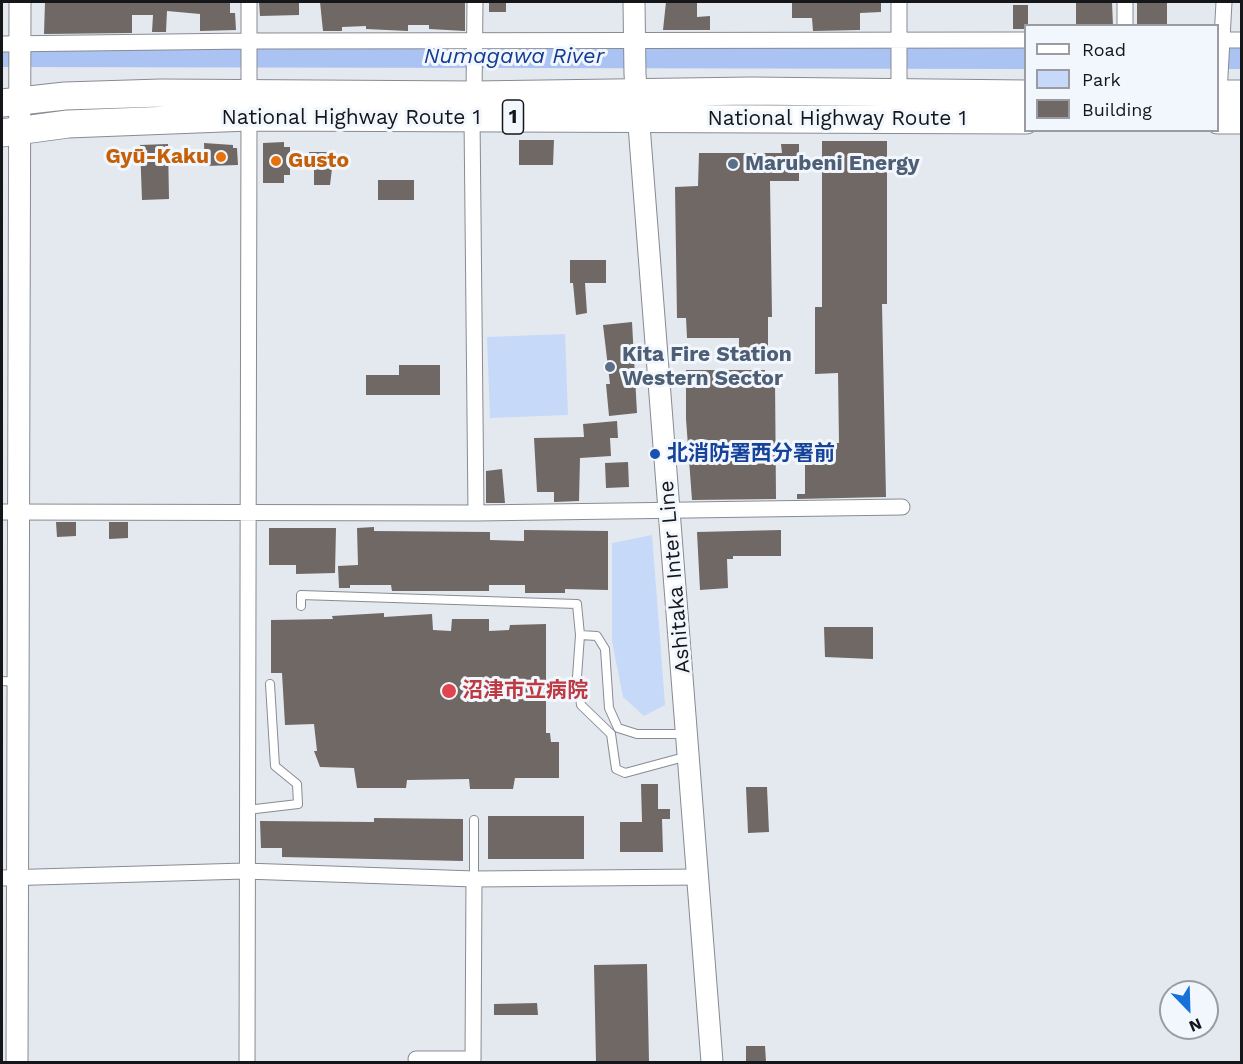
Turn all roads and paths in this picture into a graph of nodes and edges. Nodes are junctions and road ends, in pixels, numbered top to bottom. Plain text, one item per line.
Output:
1 (20, 2) edge
2 (249, 2) edge
3 (475, 2) edge
4 (634, 2) edge
5 (899, 2) edge
6 (1125, 2) edge
7 (1224, 2) edge
8 (1125, 24) edge
9 (1024, 40) edge
10 (1242, 40) edge
11 (634, 42) junction
12 (1219, 42) edge
13 (249, 43) junction
14 (899, 43) junction
15 (475, 45) junction
16 (15, 52) edge
17 (899, 82) junction
18 (635, 83) junction
19 (1024, 94) edge
20 (249, 95) junction
21 (1223, 96) edge
22 (473, 97) junction
23 (11, 102) edge
24 (638, 118) junction
25 (1024, 120) edge
26 (1242, 120) edge
27 (11, 131) edge
28 (902, 507) dead end
29 (10, 512) edge
30 (249, 512) junction
31 (670, 512) junction
32 (476, 513) junction
33 (301, 606) dead end
34 (580, 635) junction
35 (10, 681) edge
36 (270, 684) dead end
37 (687, 734) junction
38 (689, 756) junction
39 (246, 810) junction
40 (474, 820) dead end
41 (245, 871) junction
42 (699, 877) junction
43 (9, 878) edge
44 (474, 879) junction
45 (416, 1059) dead end
46 (473, 1061) edge
47 (17, 1062) edge
48 (247, 1062) edge
49 (712, 1062) edge

1 - 16 street
2 - 13 street
3 - 15 street
4 - 11 street, Ashitaka Inter Line
5 - 14 street
6 - 8 street
7 - 12 street
9 - 14 street
10 - 12 street
11 - 14 street
11 - 15 street
11 - 18 street, Ashitaka Inter Line
12 - 21 street
13 - 15 street
13 - 16 street
13 - 20 street
14 - 17 street
15 - 22 street
16 - 23 street
17 - 18 highway, National Highway Route 1 / 1
17 - 19 highway, National Highway Route 1 / 1
18 - 22 highway, National Highway Route 1 / 1
18 - 24 street, Ashitaka Inter Line
20 - 22 highway, National Highway Route 1 / 1
20 - 23 highway, National Highway Route 1 / 1
20 - 27 highway, National Highway Route 1 / 1
20 - 30 street
21 - 26 highway
22 - 24 highway, National Highway Route 1 / 1
22 - 32 street
23 - 27 street
24 - 25 highway, National Highway Route 1 / 1
24 - 31 street, Ashitaka Inter Line
27 - 29 street
28 - 31 street
29 - 30 street
29 - 35 street
30 - 32 street
30 - 39 street
31 - 32 street
31 - 37 street, Ashitaka Inter Line
33 - 34 lane
34 - 37 lane
34 - 38 lane
35 - 43 street
36 - 39 lane
37 - 38 street, Ashitaka Inter Line
38 - 42 street, Ashitaka Inter Line
39 - 41 street
40 - 44 lane
41 - 43 street
41 - 44 street
41 - 48 street
42 - 44 street
42 - 49 street, Ashitaka Inter Line
43 - 47 street
44 - 46 street
45 - 46 street

